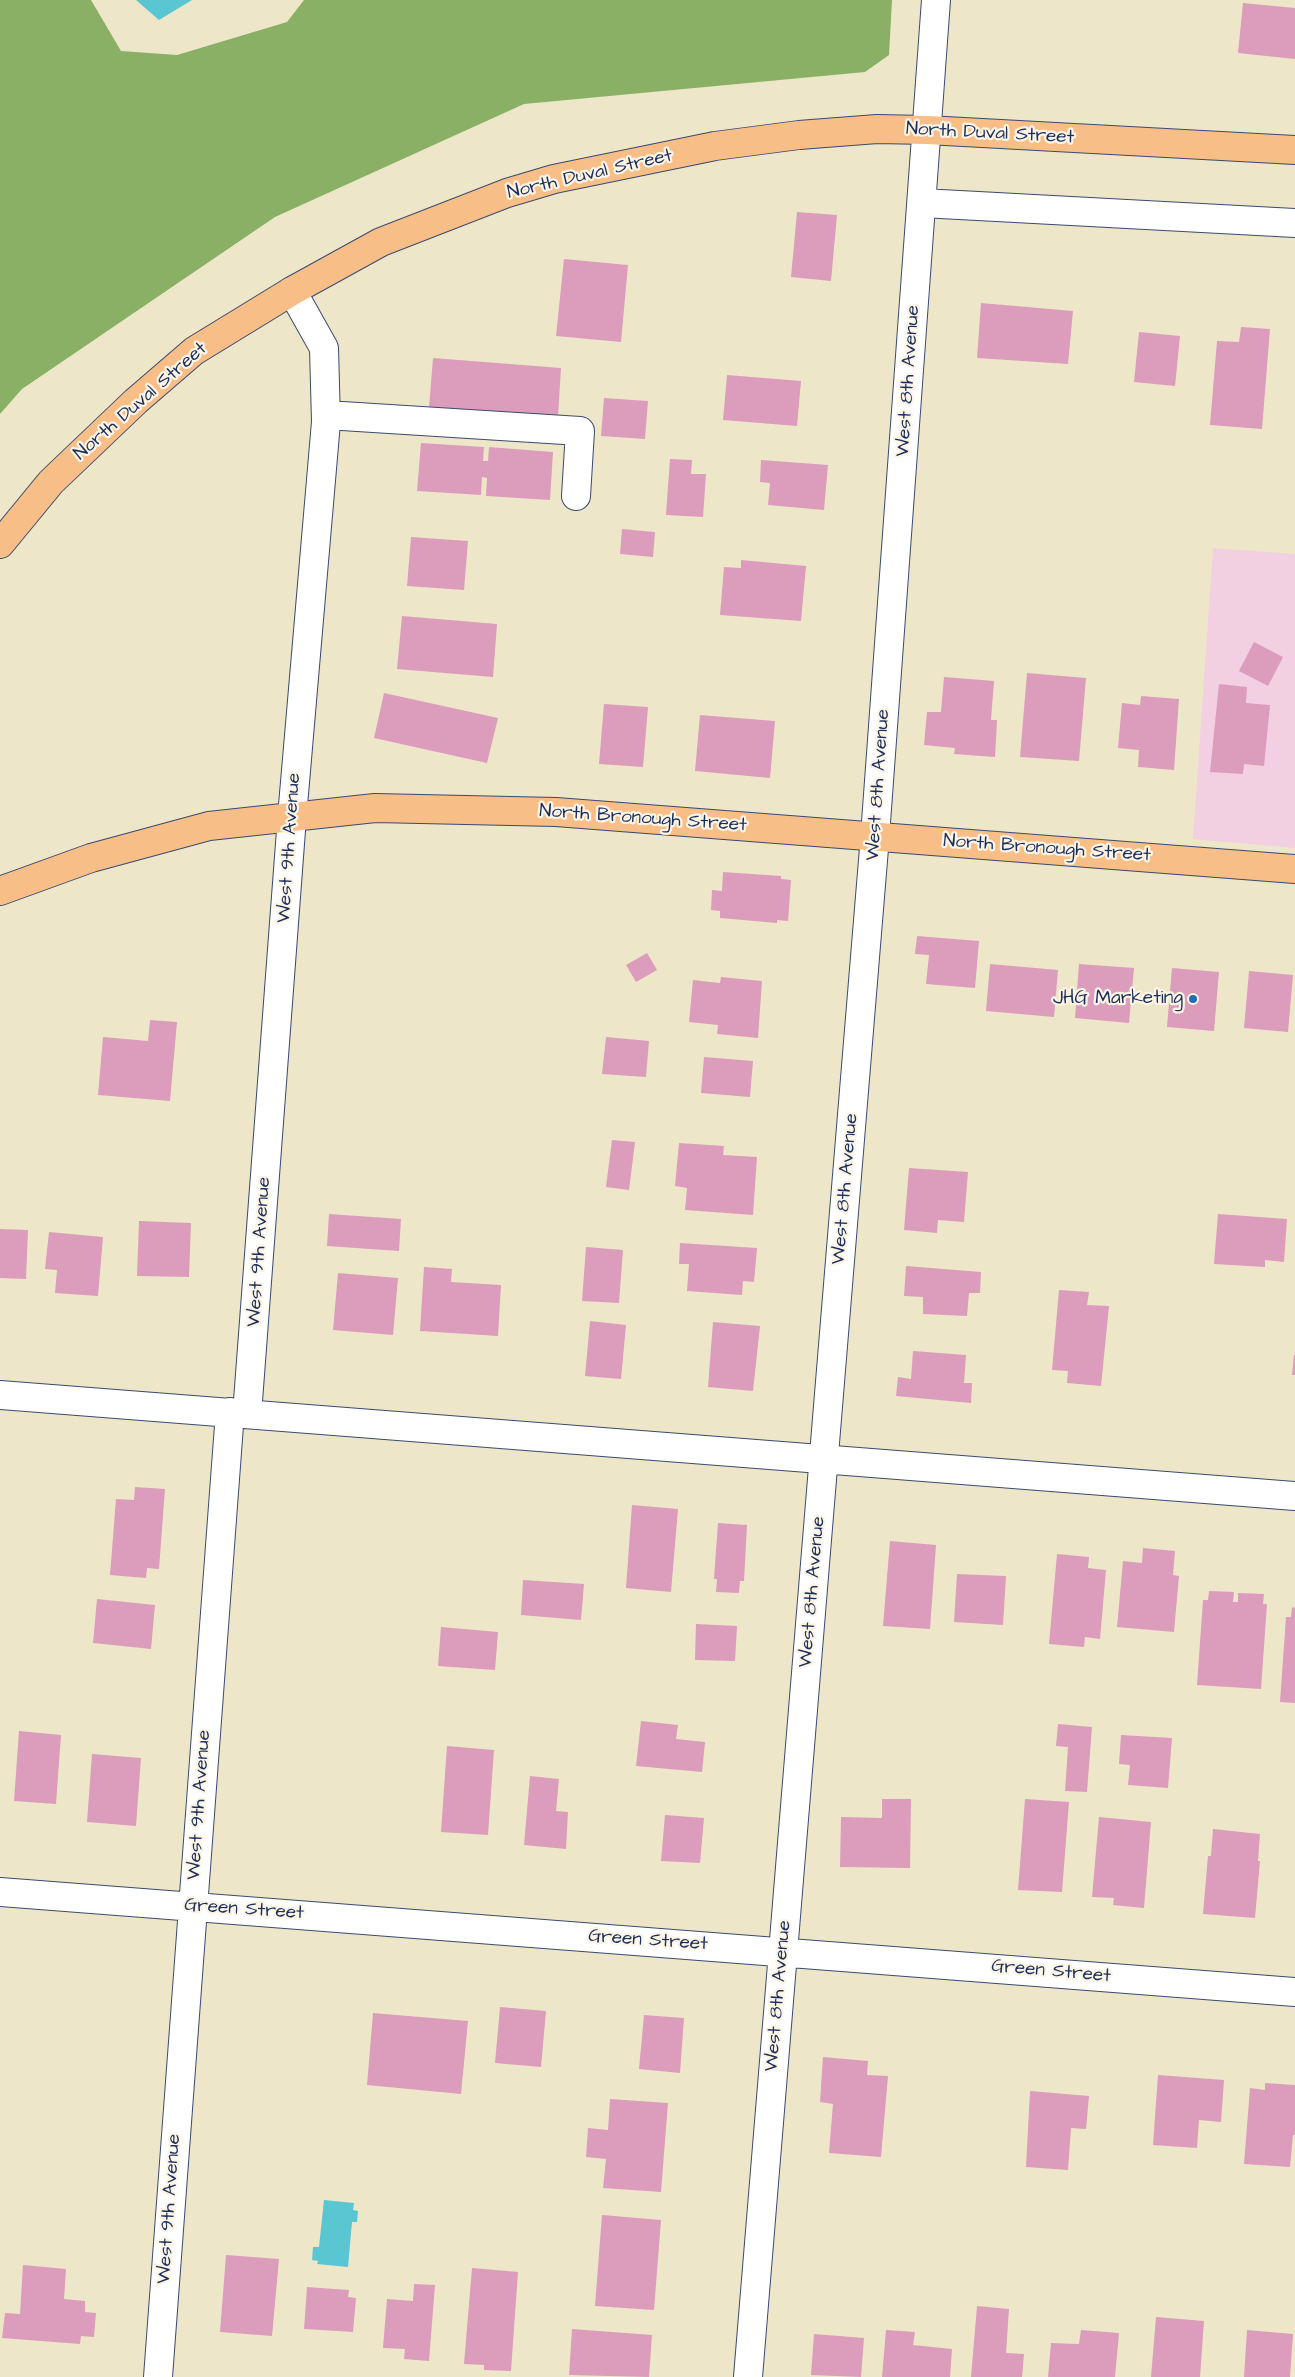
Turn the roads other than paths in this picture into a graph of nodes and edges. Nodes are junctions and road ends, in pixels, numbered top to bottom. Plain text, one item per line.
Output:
1 (936, 0) edge
2 (927, 130) junction
3 (1295, 150) edge
4 (922, 203) junction
5 (1295, 223) edge
6 (292, 291) junction
7 (326, 414) junction
8 (576, 496) dead end
9 (0, 544) edge
10 (292, 817) junction
11 (875, 836) junction
12 (1295, 868) edge
13 (0, 891) edge
14 (0, 1395) edge
15 (238, 1413) junction
16 (824, 1459) junction
17 (1295, 1496) edge
18 (0, 1892) edge
19 (193, 1906) junction
20 (782, 1951) junction
21 (1295, 1992) edge
22 (158, 2377) edge
23 (748, 2377) edge

1 - 2 street, West 8th Avenue
2 - 3 main road, North Duval Street
2 - 4 street, West 8th Avenue
2 - 6 main road, North Duval Street
4 - 5 street
4 - 11 street, West 8th Avenue
6 - 7 street, West 9th Avenue
6 - 9 main road, North Duval Street
7 - 8 street
7 - 10 street, West 9th Avenue
10 - 11 main road, North Bronough Street
10 - 13 main road, North Bronough Street
10 - 15 street, West 9th Avenue
11 - 12 main road, North Bronough Street
11 - 16 street, West 8th Avenue
14 - 15 street
15 - 16 street
15 - 19 street, West 9th Avenue
16 - 17 street
16 - 20 street, West 8th Avenue
18 - 19 street, Green Street
19 - 20 street, Green Street
19 - 22 street, West 9th Avenue
20 - 21 street, Green Street
20 - 23 street, West 8th Avenue

